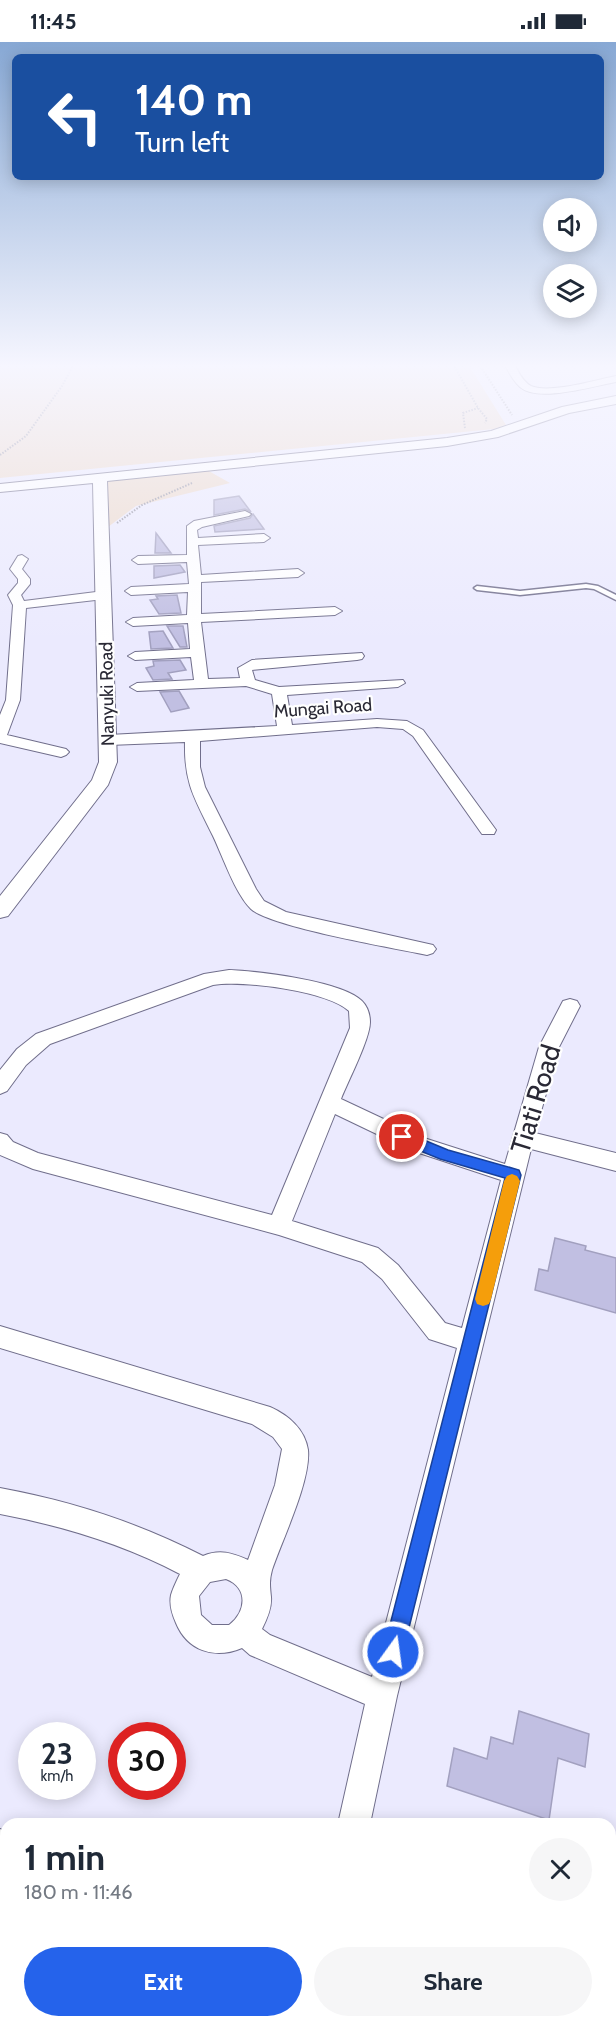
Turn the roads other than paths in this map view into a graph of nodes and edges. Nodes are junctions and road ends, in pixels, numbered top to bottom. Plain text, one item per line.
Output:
1 (313, 457) edge
2 (100, 478) junction
3 (0, 488) edge
4 (245, 514) dead end
5 (264, 538) dead end
6 (193, 542) junction
7 (193, 558) junction
8 (22, 559) dead end
9 (138, 560) dead end
10 (298, 573) dead end
11 (195, 583) junction
12 (477, 588) dead end
13 (132, 591) dead end
14 (104, 595) junction
15 (616, 598) edge
16 (20, 606) junction
17 (334, 611) dead end
18 (194, 618) junction
19 (133, 622) dead end
20 (0, 652) edge
21 (17, 652) junction
22 (196, 652) junction
23 (135, 656) dead end
24 (357, 656) dead end
25 (248, 682) junction
26 (398, 683) dead end
27 (201, 684) junction
28 (137, 687) dead end
29 (279, 691) junction
30 (285, 730) junction
31 (0, 736) edge
32 (193, 737) junction
33 (109, 740) junction
34 (61, 752) dead end
35 (488, 830) dead end
36 (0, 911) edge
37 (427, 949) dead end
38 (570, 1006) dead end
39 (0, 1086) edge
40 (331, 1103) junction
41 (524, 1139) junction
42 (0, 1141) edge
43 (616, 1162) edge
44 (513, 1175) junction
45 (279, 1226) junction
46 (0, 1337) edge
47 (471, 1342) junction
48 (0, 1501) edge
49 (202, 1570) junction
50 (254, 1584) junction
51 (244, 1632) junction
52 (382, 1696) junction
53 (355, 1818) edge

1 - 2 street
2 - 3 street
2 - 14 street, Nanyuki Road
4 - 6 street
5 - 6 street
6 - 7 street
7 - 9 street
7 - 11 street
8 - 16 street
10 - 11 street
11 - 13 street
11 - 18 street
12 - 15 lane
14 - 16 street
14 - 33 street, Nanyuki Road
16 - 21 street
17 - 18 street
18 - 19 street
18 - 22 street
20 - 21 street
21 - 31 street
22 - 23 street
22 - 27 street
24 - 25 street
25 - 27 street
25 - 29 street
26 - 29 street
27 - 28 street
29 - 30 street
30 - 32 street, Mungai Road
30 - 35 street, Mungai Road
31 - 34 street
32 - 33 street, Mungai Road
32 - 37 street
33 - 36 street, Nanyuki Road
38 - 41 street, Tiati Road
39 - 40 street
40 - 44 street
40 - 45 street
41 - 43 street
41 - 44 street, Tiati Road
42 - 45 street
44 - 47 street, Tiati Road
45 - 47 street
46 - 50 street
47 - 52 street, Tiati Road
48 - 49 street
49 - 50 street
49 - 51 street
50 - 51 street
51 - 52 street
52 - 53 street, Tiati Road

